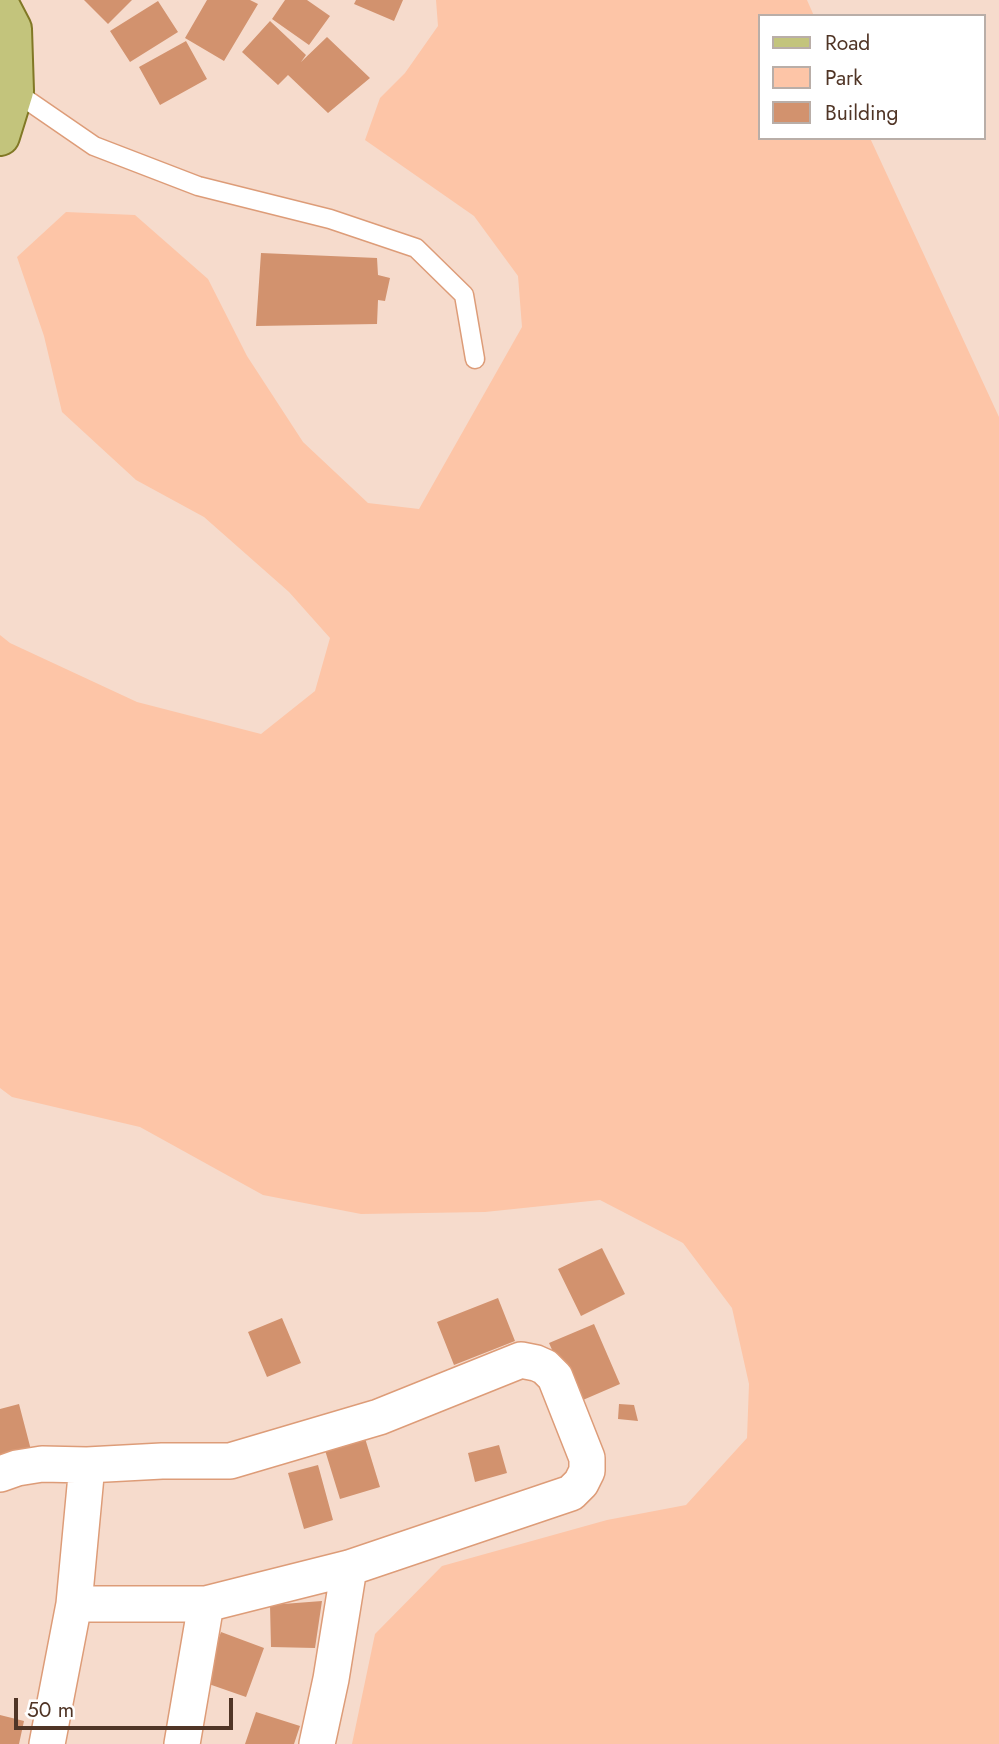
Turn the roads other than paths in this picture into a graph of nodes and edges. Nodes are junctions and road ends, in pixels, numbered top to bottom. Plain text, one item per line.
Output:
1 (0, 6) edge
2 (14, 91) junction
3 (0, 136) edge
4 (475, 359) dead end
5 (87, 1465) junction
6 (0, 1474) edge
7 (349, 1568) junction
8 (74, 1604) junction
9 (206, 1604) junction
10 (47, 1744) edge
11 (183, 1744) edge
12 (317, 1744) edge

1 - 2 main road
2 - 3 main road
2 - 4 lane
5 - 6 street
5 - 7 street
5 - 8 street
7 - 9 street
7 - 12 street
8 - 9 street
8 - 10 street
9 - 11 street

